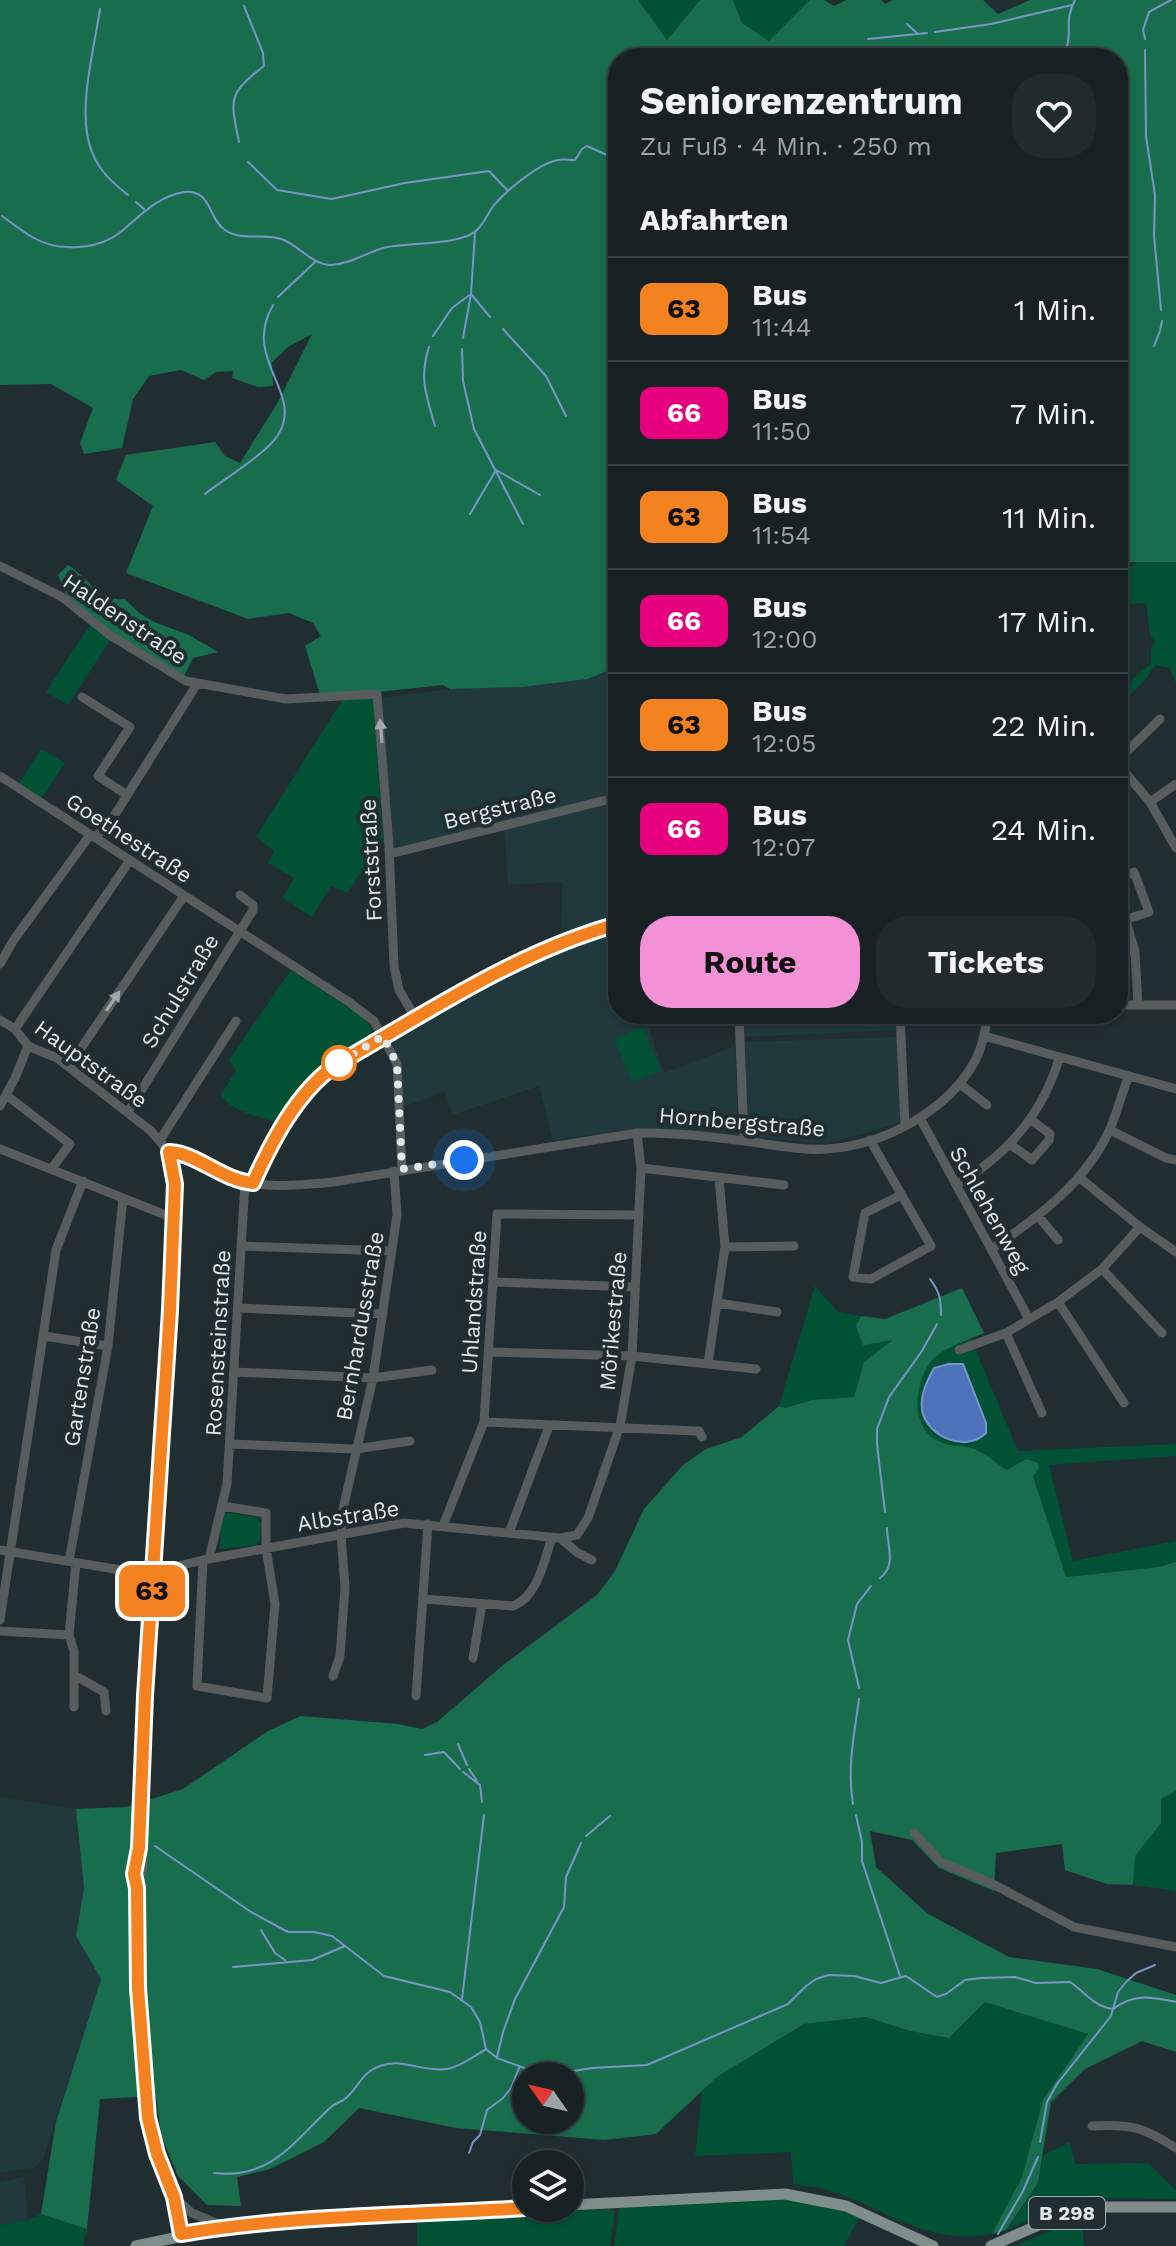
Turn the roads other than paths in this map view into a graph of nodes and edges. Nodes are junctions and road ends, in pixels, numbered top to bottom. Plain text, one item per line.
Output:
1 (0, 566) edge
2 (197, 684) junction
3 (377, 694) joint
4 (82, 697) dead end
5 (1160, 719) dead end
6 (1128, 752) edge
7 (1128, 774) edge
8 (0, 776) edge
9 (1176, 784) edge
10 (127, 795) junction
11 (608, 800) edge
12 (1150, 802) junction
13 (92, 836) junction
14 (1176, 846) edge
15 (390, 854) junction
16 (130, 860) junction
17 (1128, 875) edge
18 (240, 895) dead end
19 (184, 896) junction
20 (1128, 919) edge
21 (1128, 923) edge
22 (608, 927) edge
23 (238, 930) junction
24 (1135, 951) junction
25 (1128, 952) edge
26 (0, 964) edge
27 (1128, 1005) edge
28 (1138, 1005) junction
29 (1176, 1005) edge
30 (416, 1019) junction
31 (0, 1020) edge
32 (236, 1021) dead end
33 (739, 1024) edge
34 (900, 1024) edge
35 (986, 1024) edge
36 (15, 1029) junction
37 (383, 1036) junction
38 (984, 1036) junction
39 (28, 1046) junction
40 (1059, 1059) junction
41 (69, 1066) junction
42 (1128, 1078) junction
43 (960, 1084) junction
44 (1176, 1089) edge
45 (6, 1095) junction
46 (987, 1105) dead end
47 (0, 1106) edge
48 (128, 1112) junction
49 (920, 1118) junction
50 (1030, 1119) junction
51 (905, 1126) junction
52 (1110, 1130) junction
53 (637, 1133) junction
54 (160, 1140) junction
55 (744, 1140) junction
56 (870, 1140) junction
57 (1011, 1145) junction
58 (0, 1149) edge
59 (169, 1152) junction
60 (1176, 1160) edge
61 (52, 1168) junction
62 (641, 1168) junction
63 (398, 1170) junction
64 (719, 1177) junction
65 (1080, 1178) junction
66 (83, 1181) junction
67 (249, 1183) junction
68 (784, 1185) dead end
69 (956, 1185) junction
70 (901, 1195) junction
71 (123, 1198) junction
72 (639, 1215) junction
73 (1038, 1216) junction
74 (173, 1218) junction
75 (1140, 1227) junction
76 (1058, 1240) dead end
77 (241, 1246) junction
78 (794, 1246) dead end
79 (725, 1247) junction
80 (992, 1249) junction
81 (391, 1251) junction
82 (1176, 1252) edge
83 (1102, 1269) junction
84 (493, 1282) junction
85 (635, 1287) junction
86 (1058, 1302) junction
87 (718, 1303) junction
88 (238, 1308) junction
89 (777, 1312) dead end
90 (383, 1314) junction
91 (1029, 1319) junction
92 (1006, 1333) junction
93 (1162, 1333) dead end
94 (44, 1336) junction
95 (108, 1346) junction
96 (959, 1350) dead end
97 (489, 1352) junction
98 (632, 1356) junction
99 (708, 1364) junction
100 (756, 1369) dead end
101 (432, 1370) dead end
102 (234, 1372) junction
103 (373, 1378) junction
104 (1124, 1403) dead end
105 (1042, 1413) dead end
106 (484, 1422) junction
107 (549, 1426) junction
108 (620, 1426) junction
109 (702, 1437) dead end
110 (410, 1441) dead end
111 (230, 1444) junction
112 (355, 1449) junction
113 (222, 1506) junction
114 (428, 1524) junction
115 (443, 1526) junction
116 (509, 1533) junction
117 (341, 1534) junction
118 (556, 1538) junction
119 (266, 1548) junction
120 (5, 1551) edge
121 (206, 1559) junction
122 (592, 1560) dead end
123 (73, 1562) junction
124 (149, 1573) junction
125 (424, 1599) junction
126 (1, 1603) edge
127 (482, 1604) junction
128 (0, 1620) edge
129 (0, 1631) edge
130 (69, 1635) junction
131 (473, 1658) dead end
132 (74, 1675) junction
133 (333, 1676) dead end
134 (416, 1696) dead end
135 (74, 1707) dead end
136 (106, 1711) dead end
137 (914, 1833) dead end
138 (1176, 1947) edge
139 (1092, 2126) dead end
140 (1176, 2148) edge
141 (174, 2197) junction
142 (584, 2204) edge
143 (1176, 2207) edge
144 (512, 2209) edge
145 (226, 2227) junction
146 (181, 2234) junction
147 (136, 2246) edge
148 (933, 2246) edge
149 (991, 2246) edge

1 - 2 street, Haldenstraße
2 - 3 street, Haldenstraße
2 - 10 street
15 -> 3 street, Forststraße
4 - 10 street
5 - 6 street
7 - 12 street
8 - 13 street, Goethestraße
9 - 12 street
10 - 13 street
11 - 15 street, Bergstraße
12 - 14 street
13 - 16 street, Goethestraße
13 - 26 street
15 - 30 street, Forststraße
16 - 19 street, Goethestraße
16 - 36 street
17 - 20 street
18 - 23 street
19 - 23 street, Goethestraße
41 -> 19 street
21 - 24 street
22 - 30 street
23 - 37 street, Goethestraße
23 - 48 street, Schulstraße
24 - 25 street
24 - 28 street
27 - 28 street
28 - 29 street
30 - 37 street
31 - 36 street, Hauptstraße
32 - 54 street
33 - 55 street
34 - 51 street
35 - 38 street, Hornbergstraße
36 - 39 street, Hauptstraße
37 - 63 street
37 - 67 street
38 - 40 street
38 - 43 street, Hornbergstraße
39 - 41 street, Hauptstraße
39 - 45 street
40 - 42 street
40 - 50 street
41 - 48 street, Hauptstraße
42 - 44 street
42 - 52 street
43 - 46 street
43 - 49 street, Hornbergstraße
45 - 47 street
45 - 61 street
48 - 54 street, Hauptstraße
49 - 51 street, Hornbergstraße
49 - 69 street, Schlehenweg
50 - 57 street
50 - 57 street
51 - 56 street, Hornbergstraße
52 - 60 street
52 - 65 street
53 - 55 street, Hornbergstraße
53 - 62 street, Mörikestraße
53 - 63 street, Hornbergstraße
54 - 59 street, Hauptstraße
55 - 56 street, Hornbergstraße
56 - 70 street
57 - 69 street
58 - 61 street
59 - 67 street, Hornbergstraße
59 - 74 street
61 - 66 street
62 - 64 street
62 - 72 street, Mörikestraße
63 - 67 street, Hornbergstraße
63 - 81 street, Bernhardusstraße
64 - 68 street
64 - 79 street
65 - 73 street
65 - 75 street
66 - 71 street
66 - 94 street
67 - 77 street, Rosensteinstraße
69 - 80 street, Schlehenweg
70 - 70 street
71 - 74 street
71 - 95 street, Gartenstraße
72 - 84 street, Uhlandstraße
72 - 85 street, Mörikestraße
73 - 76 street
73 - 80 street
74 - 124 street
75 - 82 street
75 - 83 street
77 - 81 street
77 - 88 street, Rosensteinstraße
78 - 79 street
79 - 87 street
80 - 91 street, Schlehenweg
81 - 90 street, Bernhardusstraße
83 - 86 street
83 - 93 street
84 - 85 street
84 - 97 street, Uhlandstraße
85 - 98 street, Mörikestraße
86 - 91 street
86 - 104 street
87 - 89 street
87 - 99 street
88 - 90 street
88 - 102 street, Rosensteinstraße
90 - 103 street, Bernhardusstraße
91 - 92 street
92 - 96 street
92 - 105 street
94 - 95 street
94 - 120 street
95 - 123 street, Gartenstraße
97 - 98 street
97 - 106 street, Uhlandstraße
98 - 99 street
98 - 108 street, Mörikestraße
99 - 100 street
101 - 103 street
102 - 103 street
102 - 111 street, Rosensteinstraße
103 - 112 street, Bernhardusstraße
106 - 107 street
106 - 115 street, Uhlandstraße
107 - 108 street
107 - 116 street
108 - 109 street
108 - 118 street, Mörikestraße
110 - 112 street
111 - 112 street
111 - 113 street, Rosensteinstraße
112 - 117 street, Bernhardusstraße
113 - 119 street
113 - 121 street, Rosensteinstraße
114 - 115 street, Albstraße
114 - 117 street, Albstraße
114 - 125 street
115 - 116 street, Albstraße
116 - 118 street, Albstraße
117 - 119 street, Albstraße
117 - 133 street, Bernhardusstraße
118 - 122 street, Albstraße
118 - 127 street
119 - 121 street, Albstraße
119 - 121 street, Rosensteinstraße
120 - 123 street
120 - 126 street
121 - 124 street, Albstraße
123 - 124 street
123 - 130 street, Gartenstraße
124 - 141 street
125 - 127 street
125 - 134 street
126 - 128 street
127 - 131 street
129 - 130 street
130 - 132 street, Gartenstraße
132 - 135 street, Gartenstraße
132 - 136 street
137 - 138 street
139 - 140 street
141 - 145 street
141 - 146 street
142 - 148 main road
143 - 149 main road, B 298
144 - 145 main road
145 - 146 main road
146 - 147 main road

